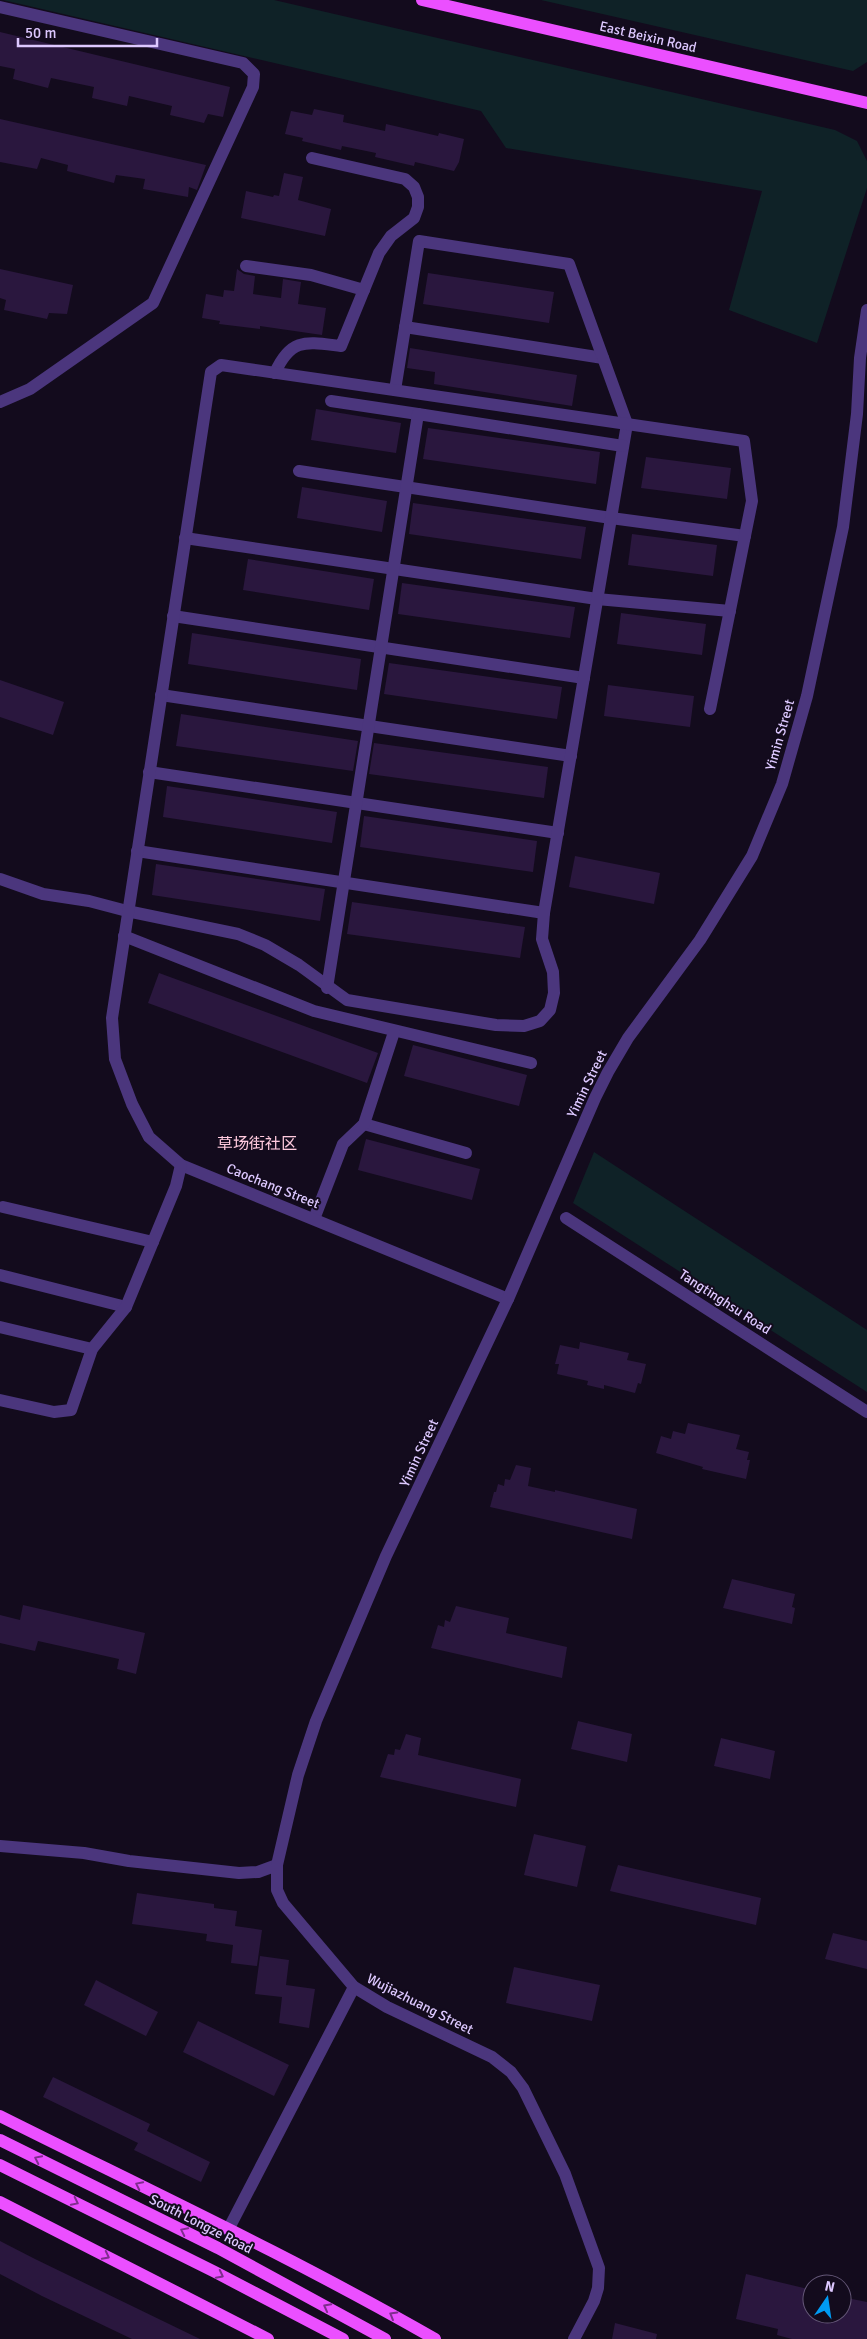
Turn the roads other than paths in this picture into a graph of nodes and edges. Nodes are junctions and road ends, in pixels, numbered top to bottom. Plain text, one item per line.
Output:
1 (422, 0) edge
2 (0, 7) edge
3 (867, 103) edge
4 (312, 158) dead end
5 (246, 266) dead end
6 (364, 290) junction
7 (867, 310) edge
8 (405, 327) junction
9 (603, 358) junction
10 (275, 373) junction
11 (395, 390) junction
12 (331, 401) dead end
13 (0, 402) edge
14 (418, 414) junction
15 (862, 418) edge
16 (627, 424) junction
17 (623, 446) junction
18 (299, 471) dead end
19 (406, 487) junction
20 (611, 518) junction
21 (745, 536) junction
22 (185, 538) junction
23 (393, 570) junction
24 (597, 599) junction
25 (730, 611) junction
26 (173, 616) junction
27 (381, 648) junction
28 (584, 678) junction
29 (162, 695) junction
30 (710, 709) dead end
31 (369, 726) junction
32 (571, 756) junction
33 (149, 772) junction
34 (356, 803) junction
35 (558, 833) junction
36 (137, 851) junction
37 (0, 879) edge
38 (344, 884) junction
39 (127, 911) junction
40 (544, 913) junction
41 (124, 936) junction
42 (327, 988) junction
43 (394, 1032) junction
44 (532, 1063) dead end
45 (364, 1124) junction
46 (466, 1153) dead end
47 (181, 1165) junction
48 (3, 1207) dead end
49 (566, 1218) dead end
50 (314, 1219) junction
51 (153, 1242) junction
52 (0, 1275) edge
53 (508, 1299) junction
54 (126, 1307) junction
55 (0, 1327) edge
56 (92, 1349) junction
57 (0, 1400) edge
58 (867, 1412) edge
59 (0, 1846) edge
60 (277, 1865) junction
61 (354, 1987) junction
62 (0, 2116) edge
63 (0, 2140) edge
64 (0, 2165) edge
65 (0, 2202) edge
66 (228, 2230) junction
67 (268, 2339) edge
68 (343, 2339) edge
69 (385, 2339) edge
70 (435, 2339) edge
71 (574, 2339) edge

1 - 3 main road, East Beixin Road
2 - 13 street
4 - 6 street
5 - 6 street
6 - 10 street
7 - 15 street, Yimin Street
8 - 9 street
8 - 9 street
8 - 11 street
9 - 16 street
10 - 11 street, Caochang Street
10 - 22 street, Caochang Street
11 - 16 street, Caochang Street
12 - 14 street
14 - 17 street
14 - 19 street
15 - 53 street, Yimin Street
16 - 17 street
16 - 21 street, Caochang Street
17 - 20 street
18 - 19 street
19 - 20 street
19 - 23 street
20 - 21 street
20 - 24 street
21 - 25 street
22 - 23 street
22 - 26 street, Caochang Street
23 - 24 street
23 - 27 street
24 - 25 street
24 - 28 street
25 - 30 street
26 - 27 street
26 - 29 street, Caochang Street
27 - 28 street
27 - 31 street
28 - 32 street
29 - 31 street
29 - 33 street, Caochang Street
31 - 32 street
31 - 34 street
32 - 35 street
33 - 34 street
33 - 36 street, Caochang Street
34 - 35 street
34 - 38 street
35 - 40 street
36 - 38 street
36 - 39 street, Caochang Street
37 - 39 street
38 - 40 street
38 - 42 street
39 - 41 street, Caochang Street
39 - 42 street
40 - 42 street
41 - 43 street
41 - 47 street, Caochang Street
43 - 44 street
43 - 45 street
45 - 46 street
45 - 50 street
47 - 50 street, Caochang Street
47 - 51 street
48 - 51 street
49 - 58 street, Tangtinghsu Road
50 - 53 street, Caochang Street
51 - 54 street
52 - 54 street
53 - 60 street, Yimin Street
54 - 56 street
55 - 56 street
56 - 57 street
59 - 60 street
60 - 61 street, Wujiazhuang Street
61 - 66 street
61 - 71 street, Wujiazhuang Street
66 -> 62 main road
69 -> 63 main road, South Longze Road
64 -> 68 main road
65 -> 67 main road
70 -> 66 main road

